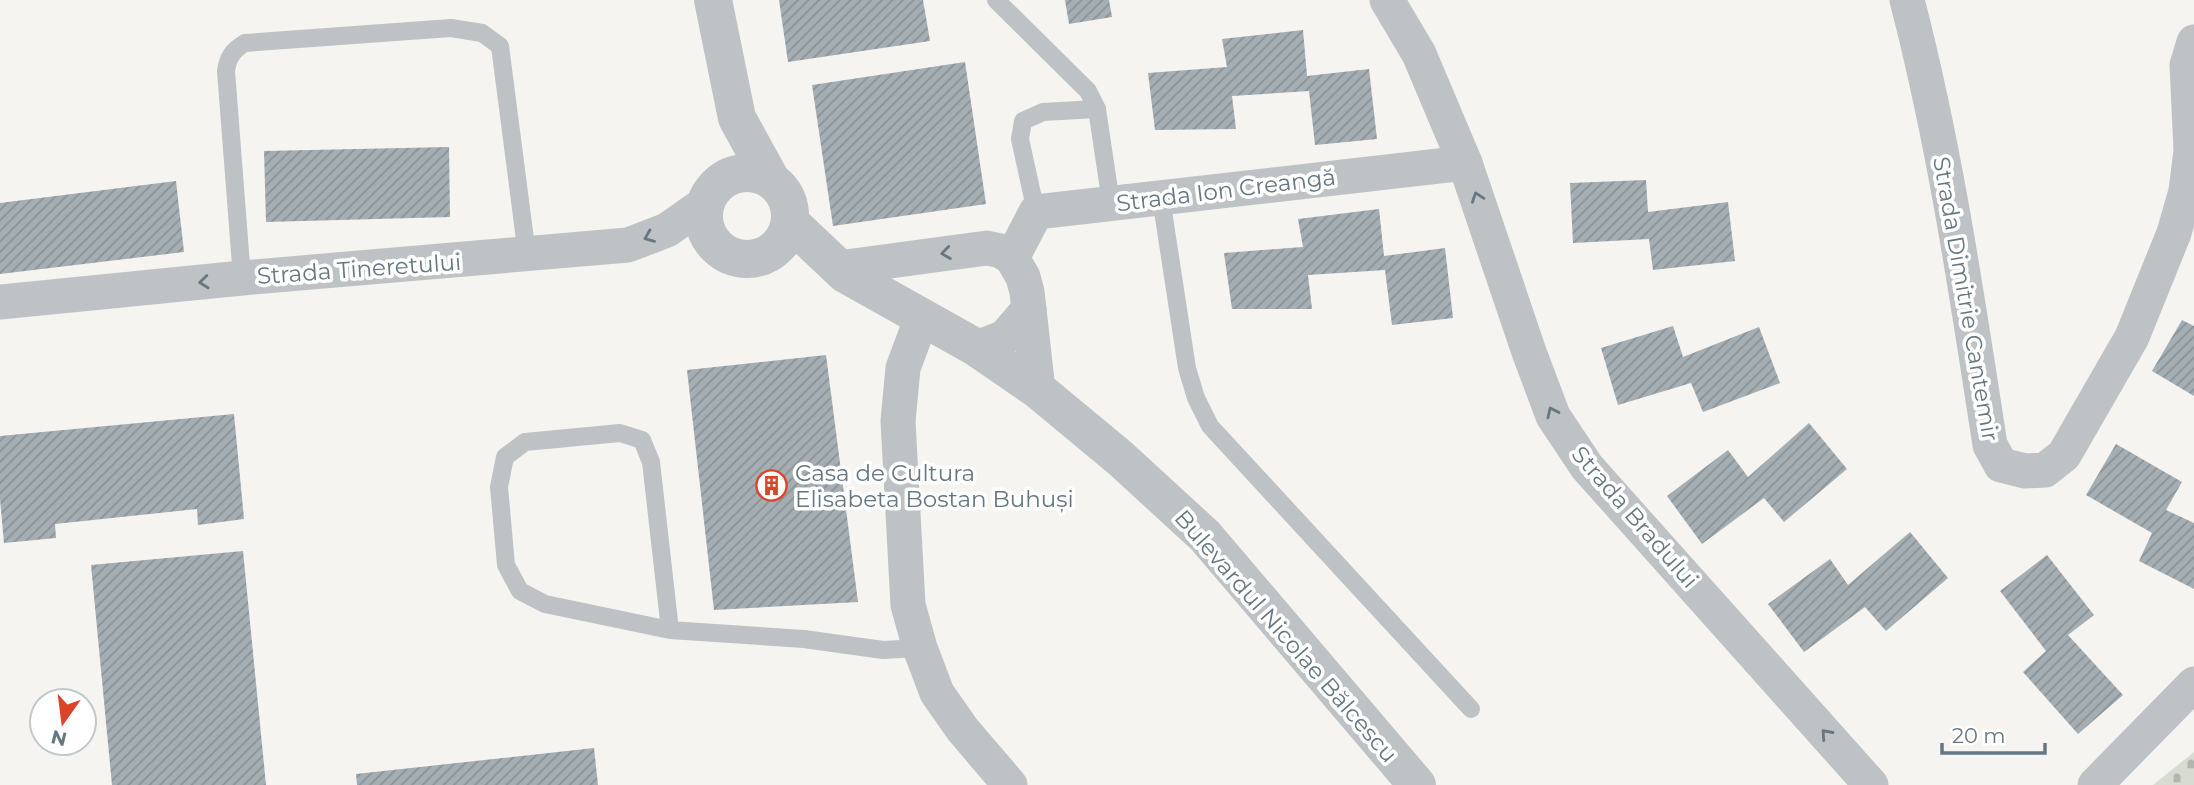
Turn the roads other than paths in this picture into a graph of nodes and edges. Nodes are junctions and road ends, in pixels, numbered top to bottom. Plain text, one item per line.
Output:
1 (713, 0) edge
2 (996, 0) edge
3 (1387, 0) edge
4 (1907, 0) edge
5 (2194, 42) edge
6 (1097, 109) junction
7 (737, 118) junction
8 (1465, 163) junction
9 (771, 180) junction
10 (711, 194) junction
11 (1161, 198) junction
12 (1111, 204) junction
13 (1036, 212) junction
14 (790, 222) junction
15 (766, 254) junction
16 (527, 255) junction
17 (1012, 258) junction
18 (841, 271) junction
19 (242, 278) junction
20 (0, 302) edge
21 (1029, 309) junction
22 (922, 317) junction
23 (977, 348) junction
24 (1038, 390) junction
25 (670, 630) junction
26 (920, 648) junction
27 (2194, 684) edge
28 (1471, 709) dead end
29 (1010, 785) edge
30 (1417, 785) edge
31 (1871, 785) edge
32 (2095, 785) edge

1 - 7 street
2 - 6 lane
3 - 8 street
4 - 5 street, Strada Dimitrie Cantemir
6 - 12 lane
6 - 13 lane
7 - 9 street
7 - 10 street
8 - 11 street, Strada Ion Creangă
31 -> 8 street, Strada Bradului
9 - 10 street
9 - 14 street
10 - 15 street
10 -> 16 street, Strada Tineretului
11 - 12 street, Strada Ion Creangă
11 - 28 lane
12 - 13 street, Strada Ion Creangă
13 - 17 street
14 - 15 street
14 - 18 street, Bulevardul Nicolae Bălcescu
15 - 18 street, Bulevardul Nicolae Bălcescu
16 - 19 street, Strada Tineretului
16 - 19 lane
17 -> 18 street
17 - 21 street
18 - 22 street, Bulevardul Nicolae Bălcescu
19 -> 20 street, Strada Tineretului
21 - 23 street
21 - 24 street
22 - 23 street, Bulevardul Nicolae Bălcescu
22 - 26 street
23 - 24 street, Bulevardul Nicolae Bălcescu
24 - 30 street, Bulevardul Nicolae Bălcescu
25 - 25 lane
25 - 26 lane
26 - 29 street
27 - 32 street

